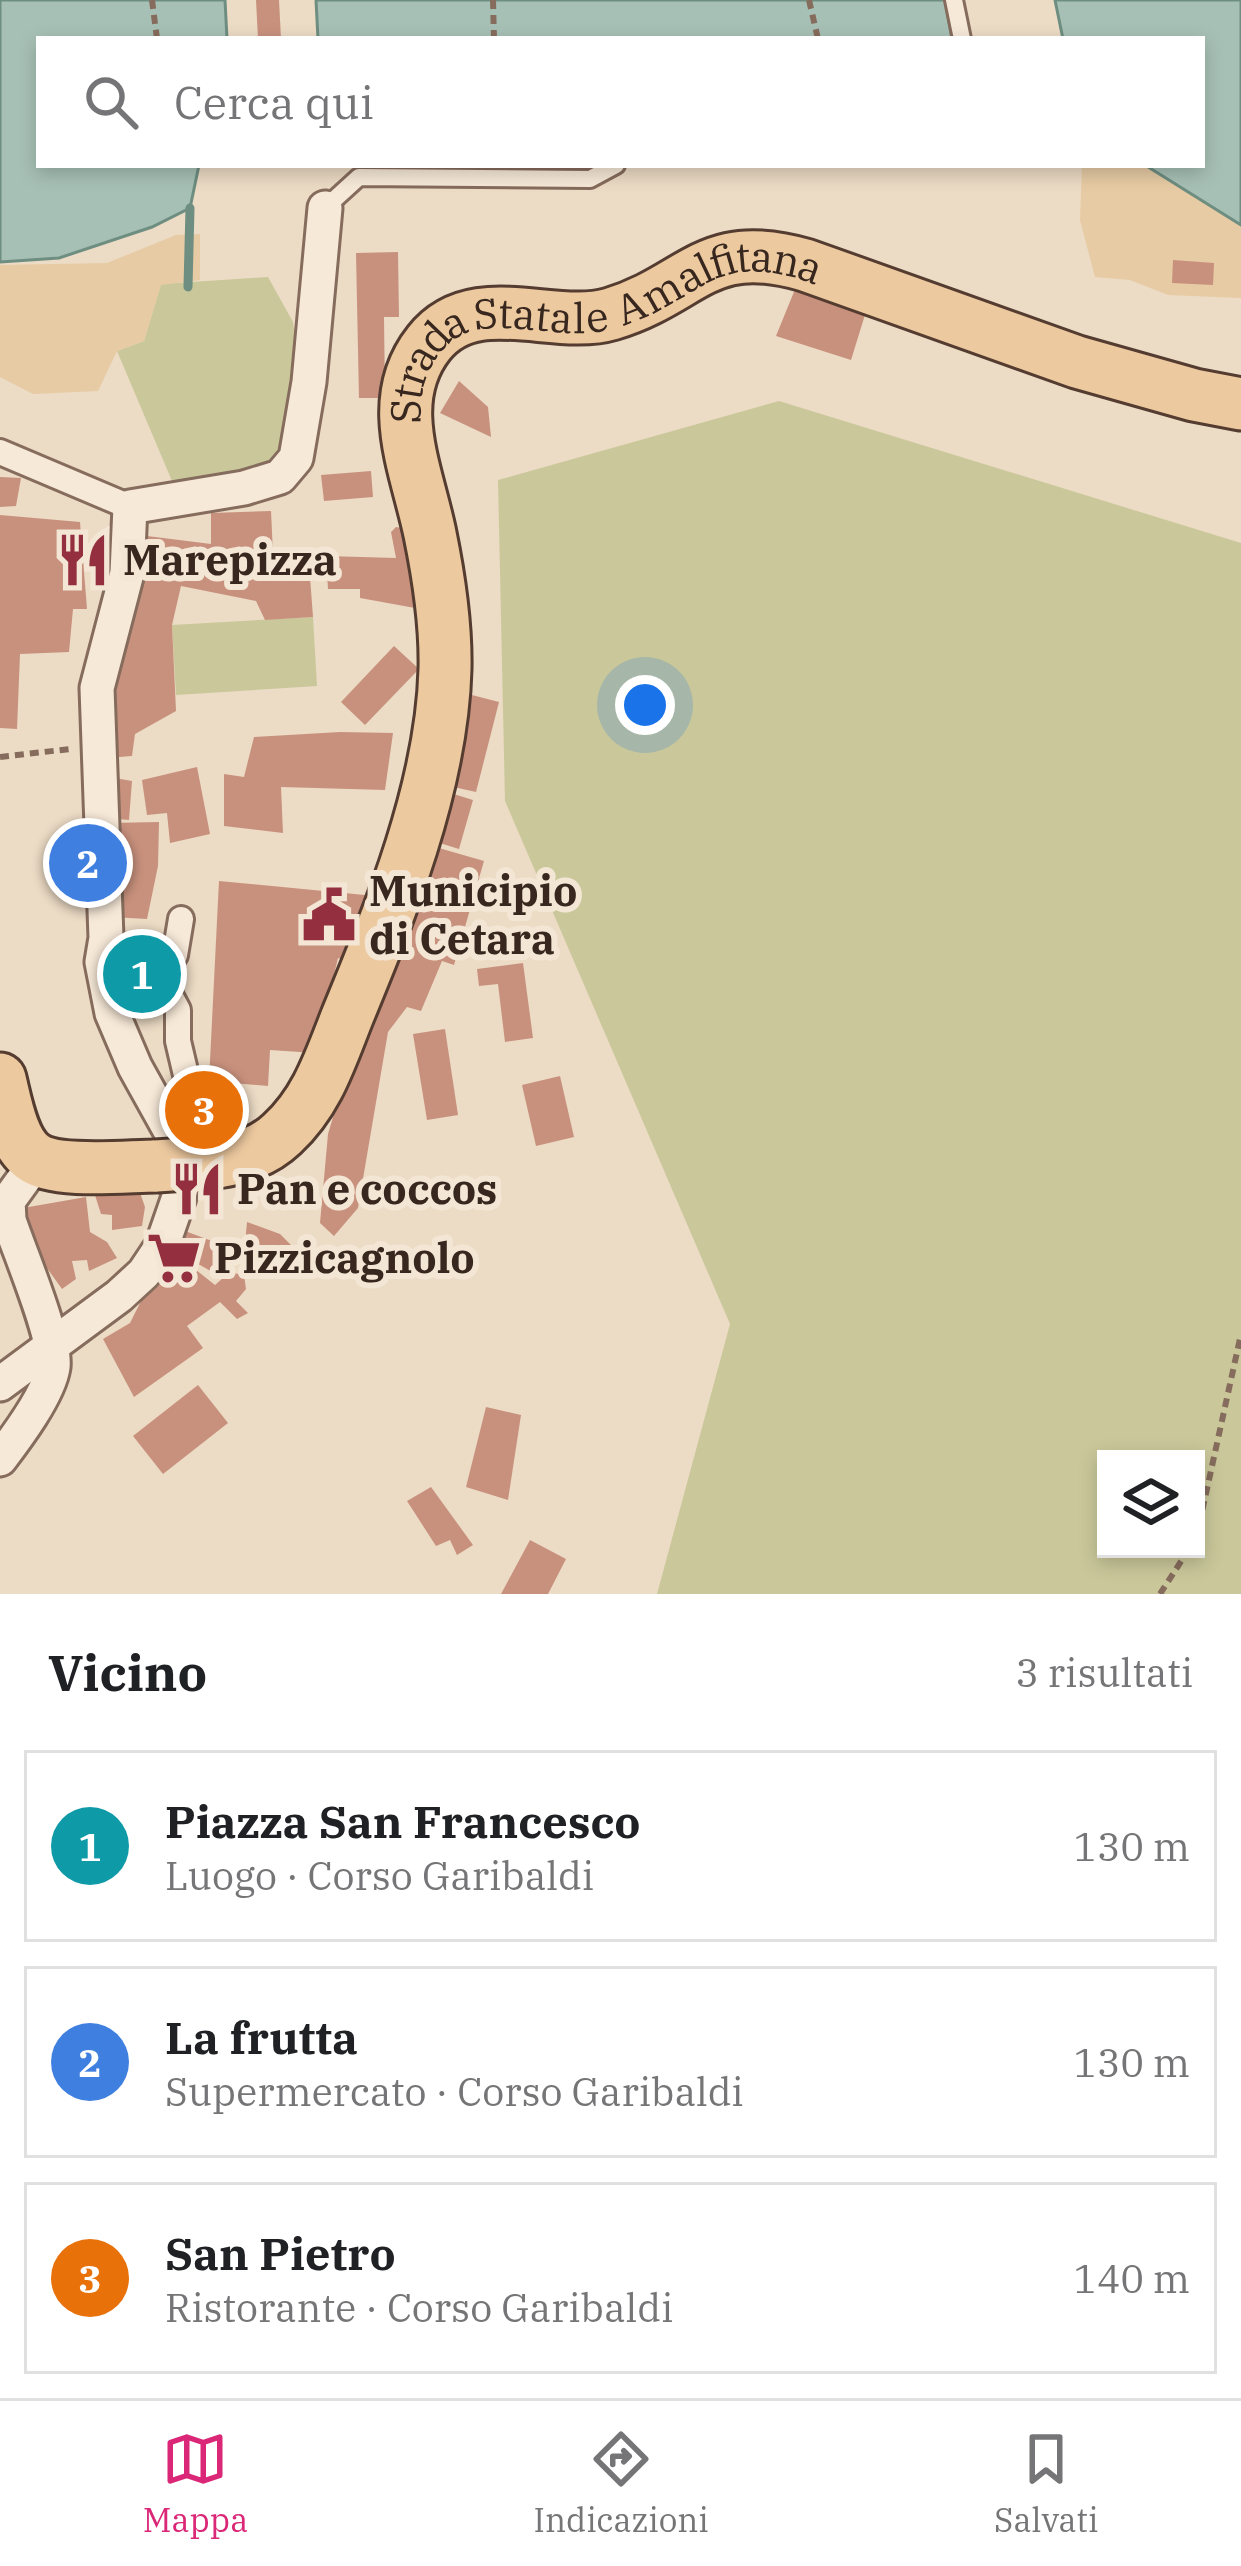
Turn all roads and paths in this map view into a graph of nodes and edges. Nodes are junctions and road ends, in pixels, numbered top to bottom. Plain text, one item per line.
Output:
1 (152, 0) edge
2 (493, 0) edge
3 (809, 0) edge
4 (954, 0) edge
5 (157, 36) edge
6 (494, 36) edge
7 (817, 36) edge
8 (961, 36) edge
9 (610, 168) edge
10 (326, 208) joint
11 (1241, 404) edge
12 (0, 452) edge
13 (130, 507) junction
14 (98, 746) junction
15 (0, 757) edge
16 (181, 919) dead end
17 (0, 1079) edge
18 (202, 1127) junction
19 (37, 1160) junction
20 (1241, 1334) edge
21 (50, 1343) junction
22 (0, 1384) edge
23 (0, 1459) edge
24 (1205, 1498) edge
25 (1184, 1558) edge
26 (1160, 1594) edge

1 - 5 path
2 - 6 path
3 - 7 path
4 - 8 lane
9 - 10 lane
10 - 13 street
11 - 18 main road, Strada Statale Amalfitana
12 - 13 street
13 - 14 street
14 - 15 path
14 - 21 street
16 - 18 street
17 - 19 main road
18 - 19 main road, Strada Statale Amalfitana, bridge
19 - 21 street
20 - 24 path
21 - 22 street
21 - 23 street
25 - 26 path

